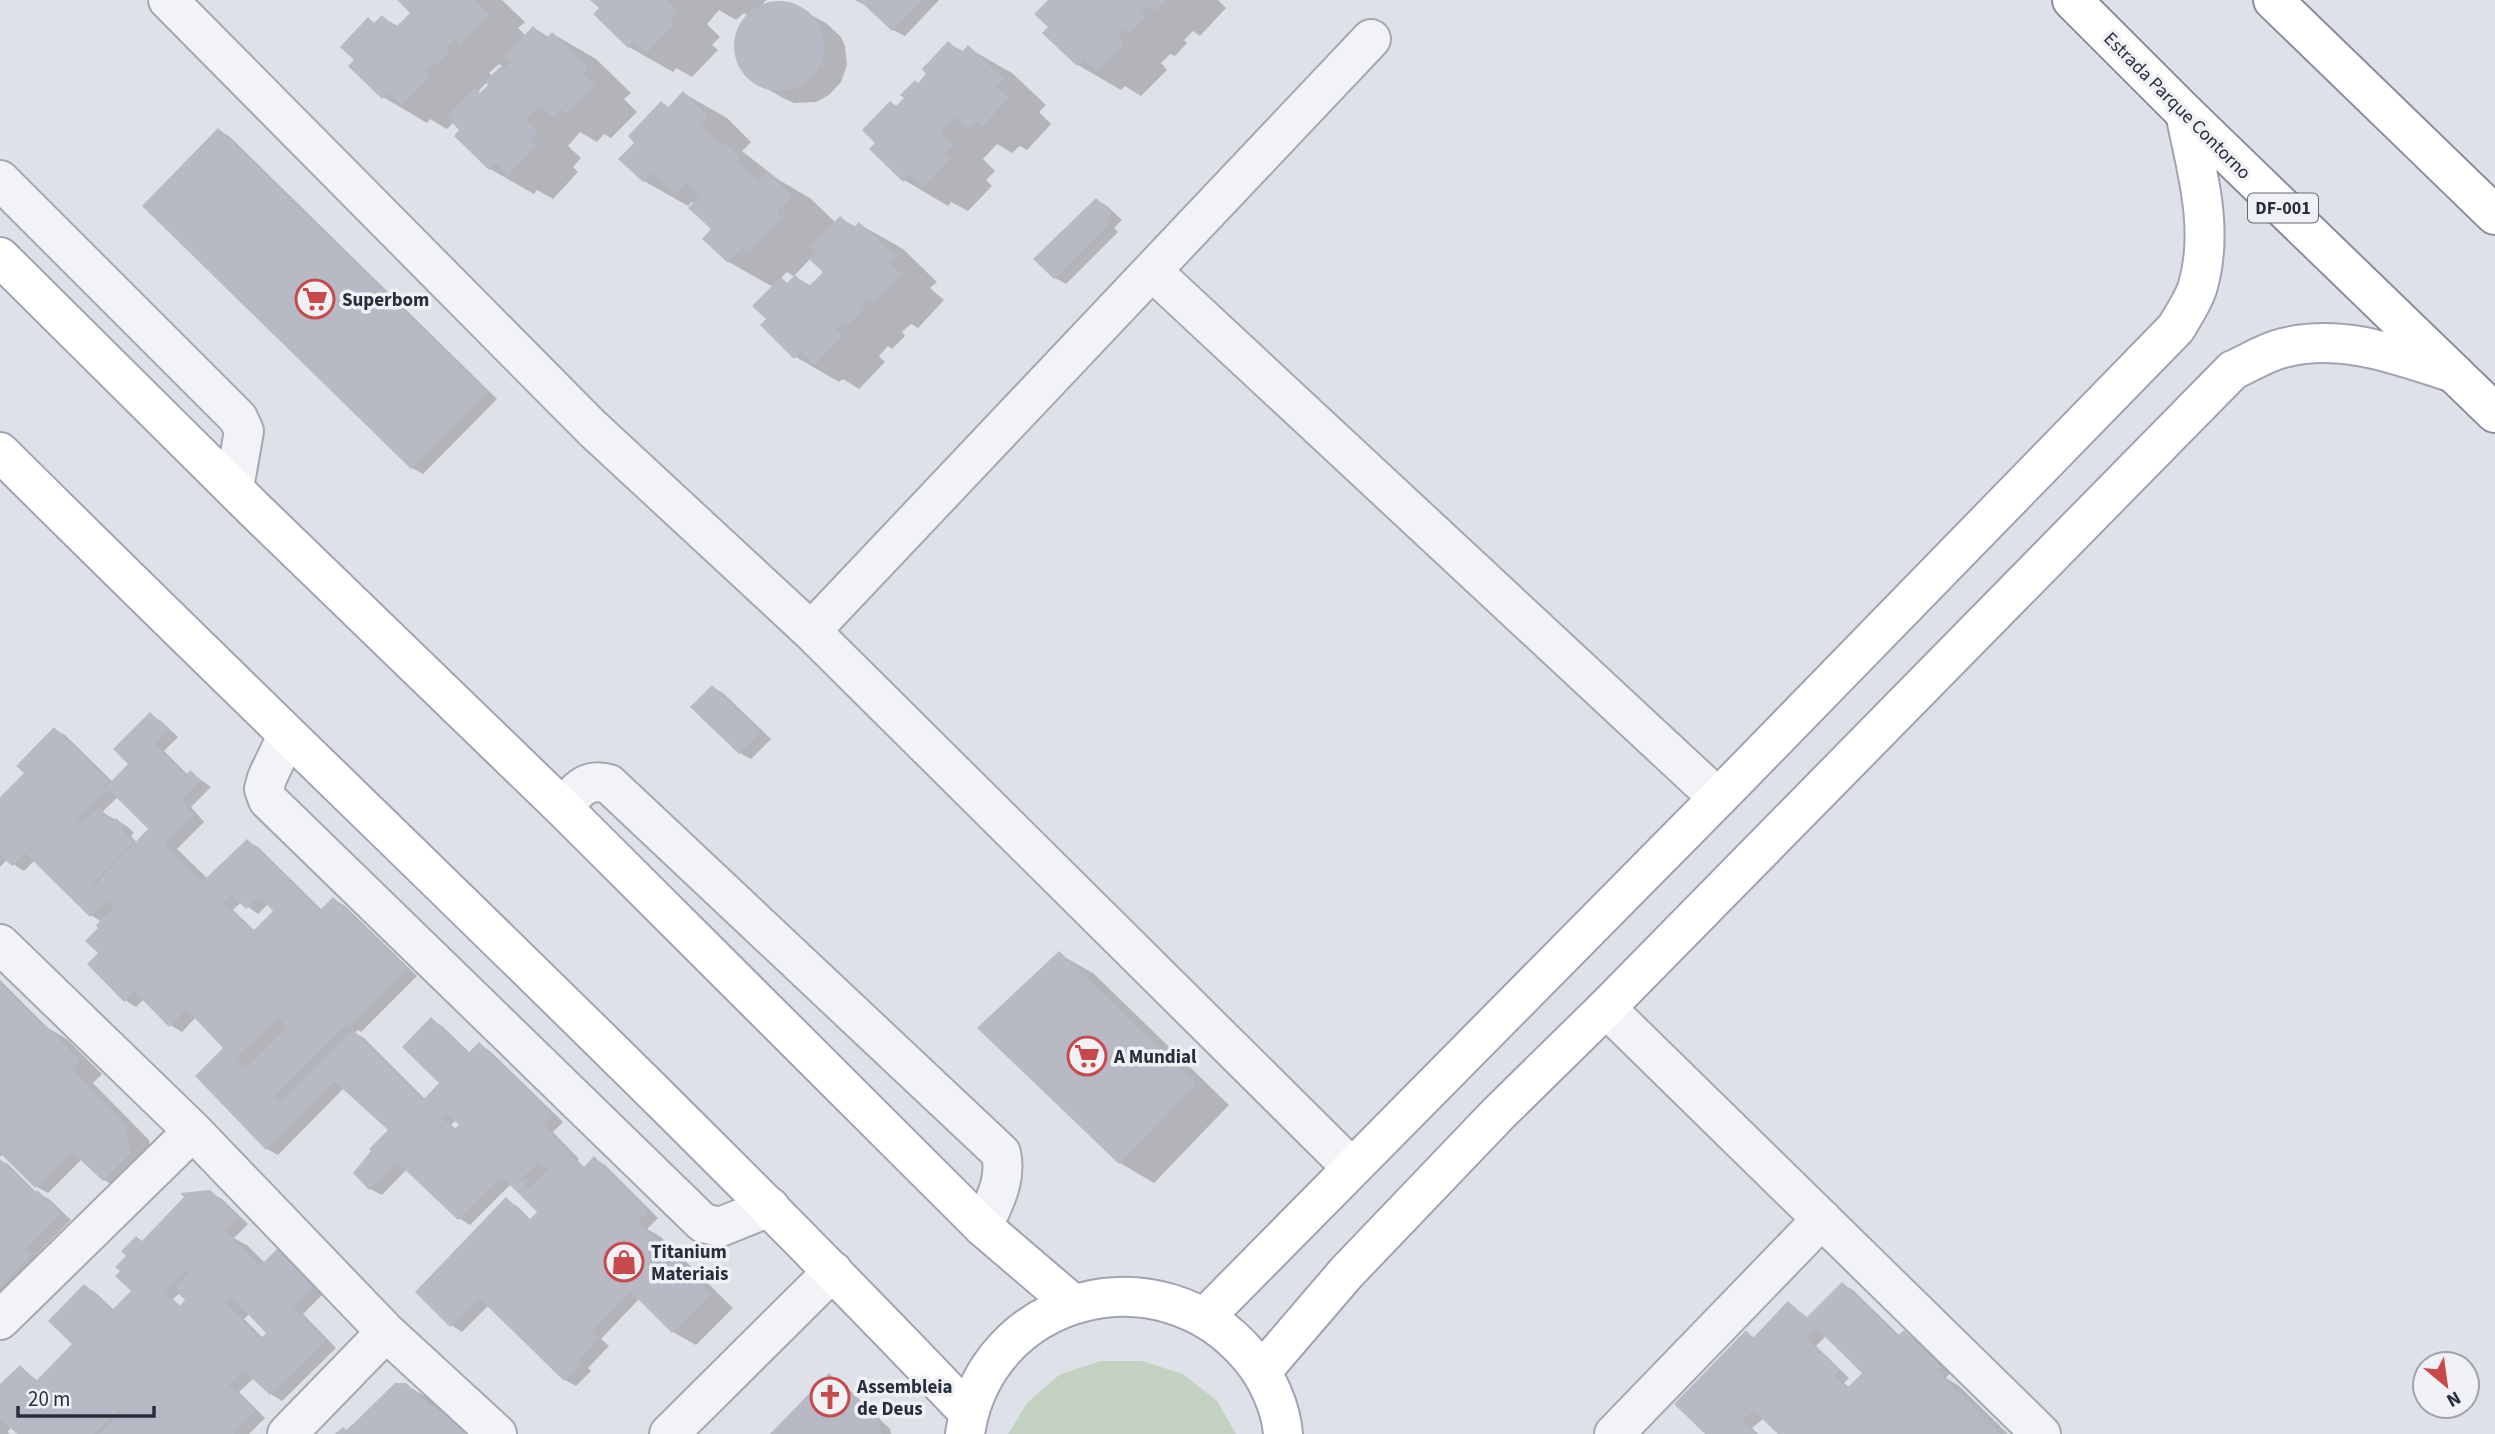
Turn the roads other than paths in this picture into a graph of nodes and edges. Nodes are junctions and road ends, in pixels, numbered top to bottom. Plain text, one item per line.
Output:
1 (168, 0) edge
2 (2072, 0) edge
3 (2273, 0) edge
4 (1371, 39) dead end
5 (2185, 113) junction
6 (0, 180) edge
7 (2495, 215) edge
8 (0, 257) edge
9 (1152, 271) junction
10 (2454, 373) junction
11 (2495, 413) edge
12 (0, 452) edge
13 (234, 488) junction
14 (811, 631) junction
15 (287, 736) junction
16 (1718, 798) junction
17 (562, 807) junction
18 (0, 944) edge
19 (1606, 1008) junction
20 (192, 1131) junction
21 (1351, 1167) junction
22 (770, 1207) junction
23 (1822, 1219) junction
24 (983, 1227) junction
25 (833, 1271) junction
26 (1073, 1304) junction
27 (1205, 1317) junction
28 (0, 1320) edge
29 (386, 1332) junction
30 (1262, 1371) junction
31 (966, 1423) edge
32 (1627, 1429) edge
33 (287, 1434) edge
34 (497, 1434) edge
35 (669, 1434) edge
36 (1283, 1434) edge
37 (2041, 1434) edge

1 - 14 street
2 - 5 main road, Estrada Parque Contorno / DF-001
3 - 7 main road
4 - 9 street
5 - 10 main road, Estrada Parque Contorno / DF-001
5 - 16 main road
6 - 13 street
8 - 13 main road
9 - 14 street
9 - 16 street
10 - 11 main road, Estrada Parque Contorno / DF-001
10 - 19 main road
12 - 15 main road
13 - 17 main road
14 - 21 street
15 - 22 main road
15 - 22 street
16 - 21 main road
17 - 24 main road
17 - 24 street
18 - 20 street
19 - 23 street
19 - 30 main road
20 - 28 street
20 - 29 street
21 - 27 main road
22 - 25 main road
23 - 32 street
23 - 37 street
24 - 26 main road
25 - 31 main road
25 - 35 street
26 - 27 main road
26 - 31 main road
27 - 30 main road
29 - 33 street
29 - 34 street
30 - 36 main road

